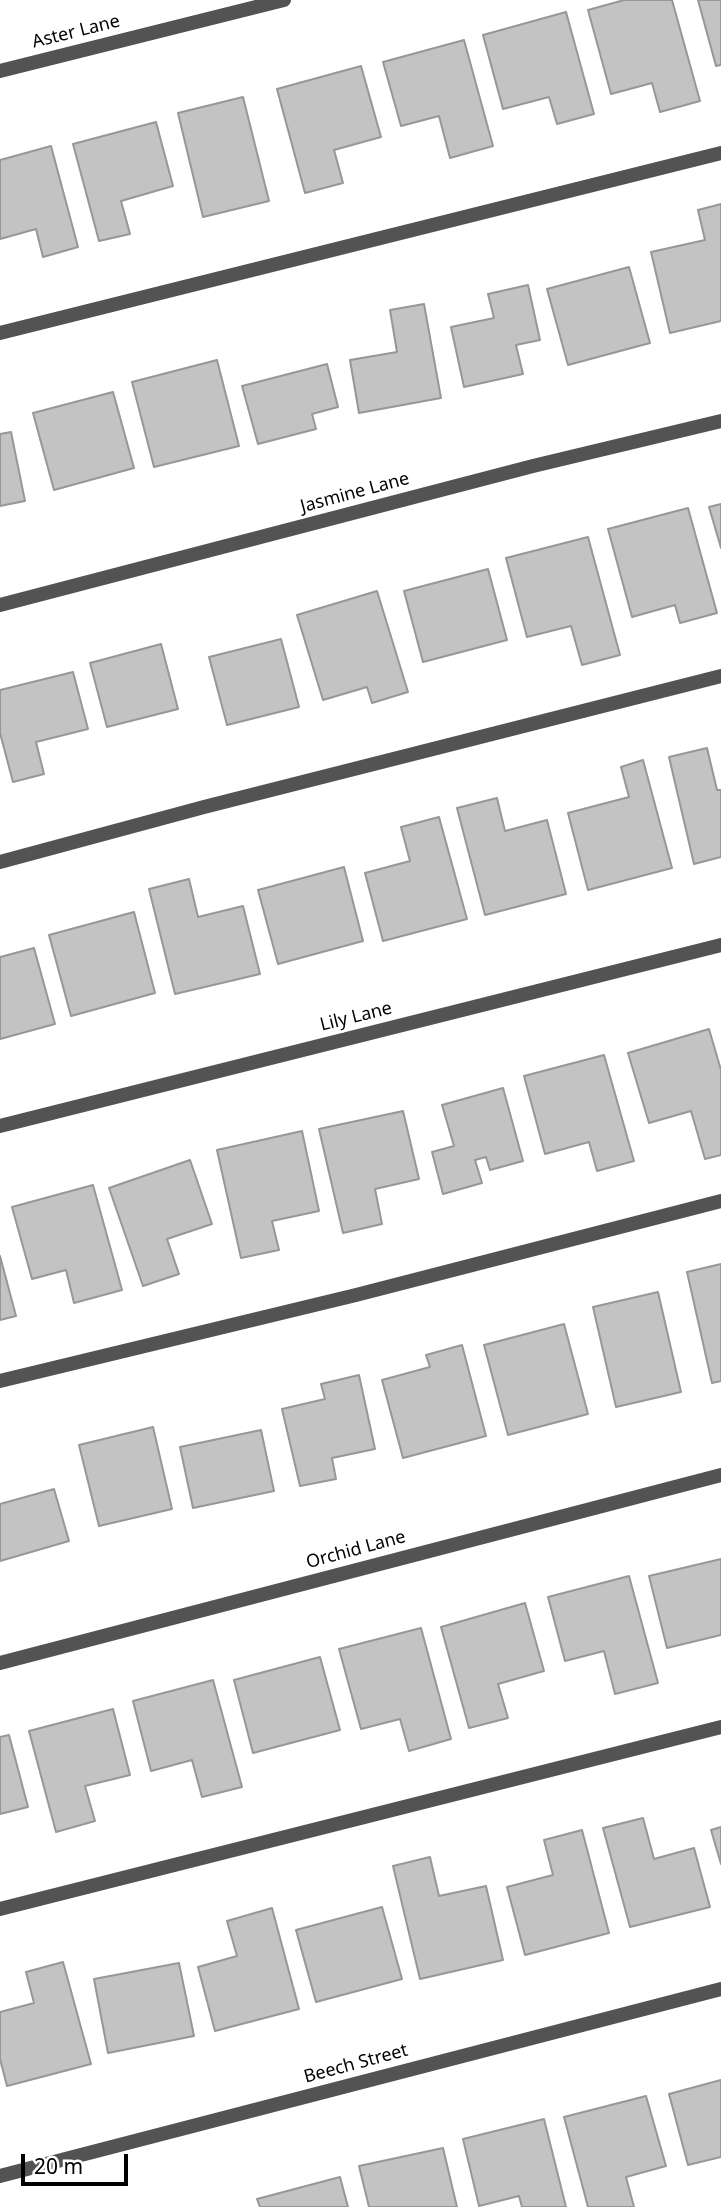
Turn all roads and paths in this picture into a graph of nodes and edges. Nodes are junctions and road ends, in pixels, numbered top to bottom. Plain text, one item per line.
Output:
1 (284, 0) edge
2 (0, 71) edge
3 (721, 153) edge
4 (0, 332) edge
5 (721, 421) edge
6 (0, 605) edge
7 (721, 676) edge
8 (0, 862) edge
9 (721, 945) edge
10 (0, 1126) edge
11 (721, 1201) edge
12 (0, 1381) edge
13 (721, 1475) edge
14 (0, 1663) edge
15 (721, 1727) edge
16 (0, 1909) edge
17 (721, 1989) edge
18 (0, 2176) edge

1 - 2 street, Aster Lane
3 - 4 street
5 - 6 street, Jasmine Lane
7 - 8 street
9 - 10 street, Lily Lane
11 - 12 street
13 - 14 street, Orchid Lane
15 - 16 street
17 - 18 street, Beech Street

